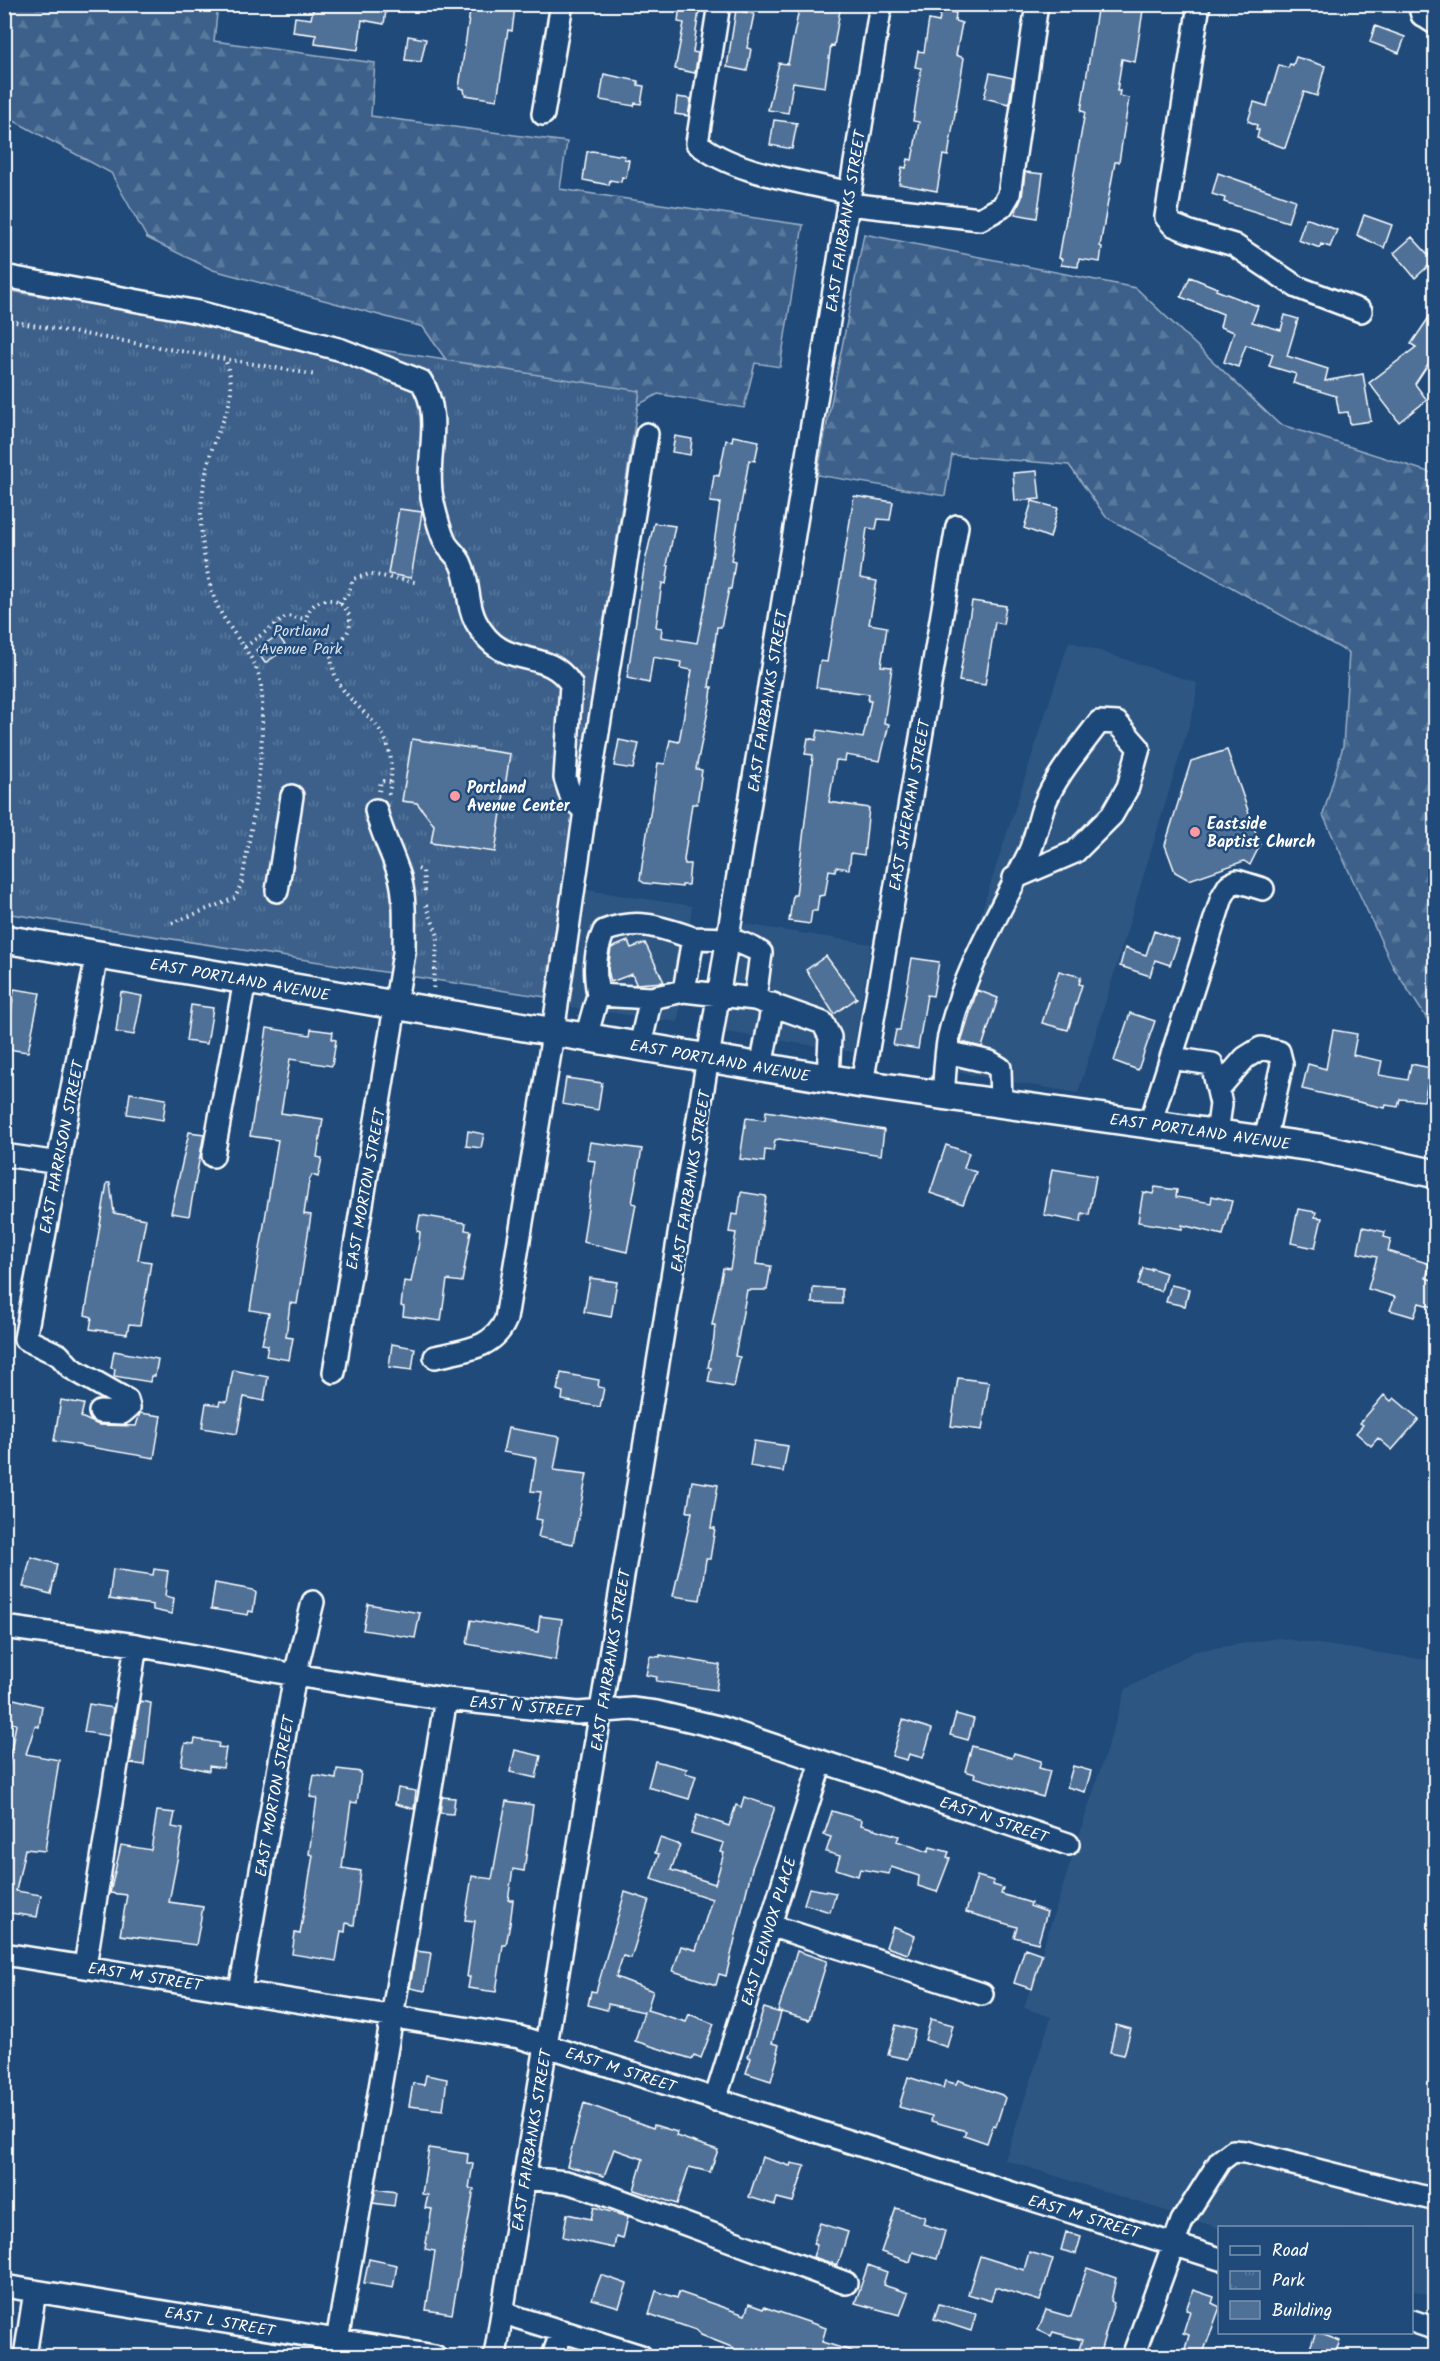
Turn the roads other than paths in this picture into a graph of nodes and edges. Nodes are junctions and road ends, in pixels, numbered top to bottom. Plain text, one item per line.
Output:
1 (562, 4) edge
2 (719, 4) edge
3 (881, 4) edge
4 (1037, 4) edge
5 (1200, 4) edge
6 (1419, 4) edge
7 (1436, 24) edge
8 (543, 114) dead end
9 (849, 198) junction
10 (4, 276) edge
11 (1361, 311) dead end
12 (647, 434) dead end
13 (957, 526) dead end
14 (292, 796) dead end
15 (375, 810) dead end
16 (585, 811) junction
17 (1014, 878) junction
18 (1263, 889) dead end
19 (277, 891) dead end
20 (693, 938) junction
21 (729, 938) junction
22 (4, 939) edge
23 (96, 955) junction
24 (245, 980) junction
25 (684, 991) junction
26 (720, 993) junction
27 (598, 995) junction
28 (651, 998) junction
29 (764, 1002) junction
30 (397, 1005) junction
31 (552, 1031) junction
32 (586, 1037) junction
33 (640, 1046) junction
34 (947, 1052) junction
35 (710, 1058) junction
36 (1171, 1058) junction
37 (761, 1067) junction
38 (828, 1078) junction
39 (862, 1084) junction
40 (1219, 1088) junction
41 (943, 1095) junction
42 (1001, 1103) junction
43 (1150, 1124) junction
44 (1217, 1134) junction
45 (1265, 1141) junction
46 (4, 1155) edge
47 (213, 1156) dead end
48 (59, 1162) junction
49 (1436, 1174) edge
50 (435, 1357) dead end
51 (334, 1372) dead end
52 (100, 1412) dead end
53 (313, 1602) dead end
54 (4, 1627) edge
55 (136, 1645) junction
56 (295, 1676) junction
57 (446, 1699) junction
58 (601, 1711) junction
59 (820, 1762) junction
60 (1068, 1844) dead end
61 (769, 1925) junction
62 (4, 1954) edge
63 (86, 1966) junction
64 (240, 1991) junction
65 (982, 1994) dead end
66 (391, 2016) junction
67 (546, 2044) junction
68 (715, 2100) junction
69 (525, 2178) junction
70 (1436, 2200) edge
71 (1173, 2244) junction
72 (1218, 2258) edge
73 (846, 2283) dead end
74 (4, 2286) edge
75 (35, 2290) junction
76 (503, 2313) junction
77 (1413, 2321) edge
78 (1436, 2329) edge
79 (562, 2331) junction
80 (337, 2341) junction
81 (25, 2356) edge
82 (435, 2356) edge
83 (495, 2356) edge
84 (553, 2356) edge
85 (641, 2356) edge
86 (1133, 2356) edge

1 - 8 street
2 - 9 street
3 - 9 street, EAST FAIRBANKS STREET
4 - 9 street
5 - 11 street
6 - 7 street
9 - 21 street, EAST FAIRBANKS STREET
10 - 16 street
12 - 16 street
13 - 39 street, EAST SHERMAN STREET
14 - 19 street
15 - 30 street, EAST MORTON STREET
16 - 31 street
17 - 17 street
17 - 34 street
18 - 36 street
20 - 21 street
20 - 25 street
20 - 27 street
21 - 26 street, EAST FAIRBANKS STREET
21 - 29 street
22 - 23 main road, EAST PORTLAND AVENUE
23 - 24 main road, EAST PORTLAND AVENUE
23 - 48 street, EAST HARRISON STREET
24 - 30 main road, EAST PORTLAND AVENUE
24 - 47 street
25 - 26 street
25 - 28 street
26 - 29 street
26 - 35 street, EAST FAIRBANKS STREET
27 - 28 street
27 - 32 street
28 - 33 street
29 - 37 street
29 - 38 street
30 - 31 main road, EAST PORTLAND AVENUE
30 - 51 street, EAST MORTON STREET
31 - 32 main road, EAST PORTLAND AVENUE
31 - 50 street
32 - 33 main road, EAST PORTLAND AVENUE
33 - 35 main road, EAST PORTLAND AVENUE
34 - 41 street
34 - 42 street
35 - 37 main road, EAST PORTLAND AVENUE
35 - 58 street, EAST FAIRBANKS STREET
36 - 40 street
36 - 43 street
37 - 38 main road, EAST PORTLAND AVENUE
38 - 39 main road, EAST PORTLAND AVENUE
39 - 41 main road, EAST PORTLAND AVENUE
40 - 44 street
40 - 45 street
41 - 42 main road, EAST PORTLAND AVENUE
42 - 43 main road, EAST PORTLAND AVENUE
43 - 44 main road, EAST PORTLAND AVENUE
44 - 45 main road, EAST PORTLAND AVENUE
45 - 49 main road, EAST PORTLAND AVENUE
46 - 48 street
48 - 52 street, EAST HARRISON STREET
53 - 56 street, EAST MORTON STREET
54 - 55 street, EAST N STREET
55 - 56 street, EAST N STREET
55 - 63 street
56 - 57 street, EAST N STREET
56 - 64 street, EAST MORTON STREET
57 - 58 street, EAST N STREET
57 - 66 street
58 - 59 street, EAST N STREET
58 - 67 street, EAST FAIRBANKS STREET
59 - 60 street, EAST N STREET
59 - 61 street, EAST LENNOX PLACE
61 - 65 street
61 - 68 street, EAST LENNOX PLACE
62 - 63 street, EAST M STREET
63 - 64 street, EAST M STREET
64 - 66 street, EAST M STREET
66 - 67 street, EAST M STREET
66 - 80 street
67 - 68 street, EAST M STREET
67 - 69 street, EAST FAIRBANKS STREET
68 - 71 street, EAST M STREET
69 - 73 street
69 - 76 street, EAST FAIRBANKS STREET
70 - 71 street
71 - 72 street, EAST M STREET
71 - 86 street
74 - 75 street, EAST L STREET
75 - 80 street, EAST L STREET
75 - 81 street
76 - 79 street
76 - 83 street, EAST FAIRBANKS STREET
77 - 78 street
79 - 84 street
79 - 85 street
80 - 82 street, EAST L STREET

